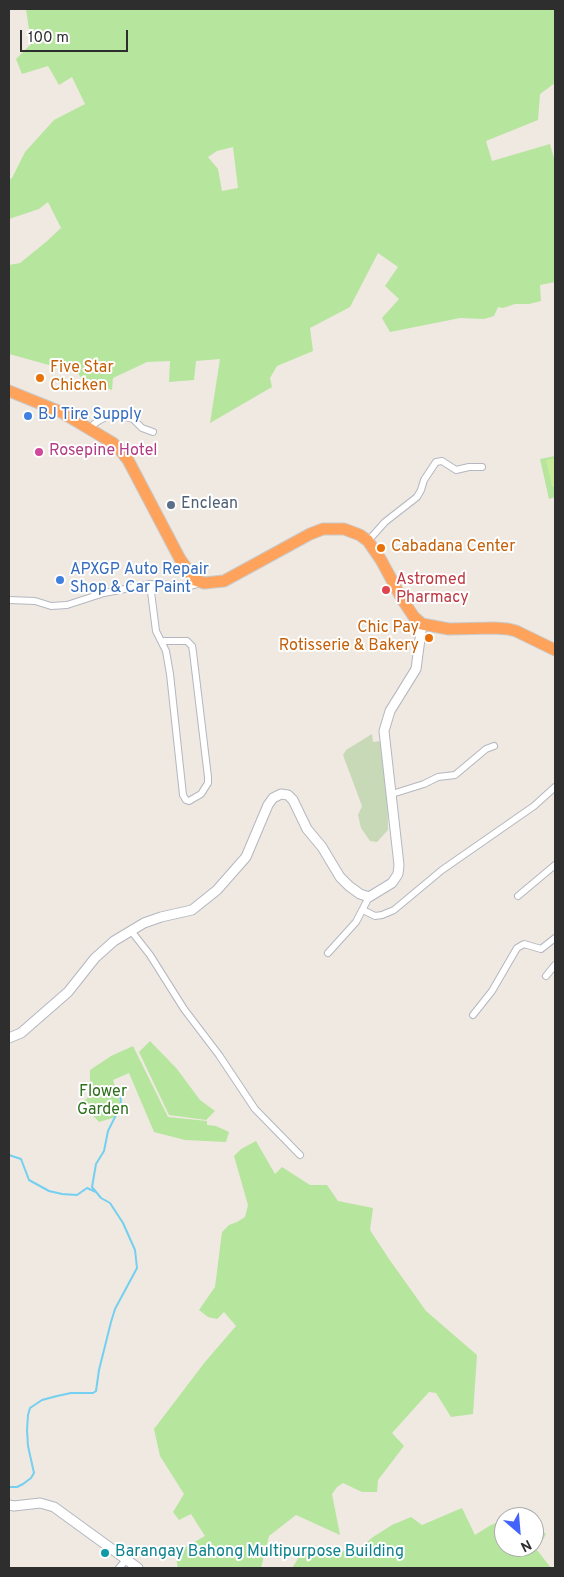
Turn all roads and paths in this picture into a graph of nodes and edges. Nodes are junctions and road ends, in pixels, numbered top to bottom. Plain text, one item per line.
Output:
1 (9, 392) edge
2 (91, 430) junction
3 (153, 432) dead end
4 (482, 467) dead end
5 (368, 541) junction
6 (204, 583) junction
7 (150, 584) junction
8 (9, 600) edge
9 (422, 624) junction
10 (162, 641) junction
11 (555, 650) edge
12 (494, 746) dead end
13 (555, 787) edge
14 (392, 794) junction
15 (555, 865) edge
16 (518, 896) dead end
17 (369, 897) junction
18 (362, 910) junction
19 (132, 932) junction
20 (555, 938) edge
21 (328, 953) dead end
22 (555, 965) edge
23 (546, 976) dead end
24 (473, 1015) dead end
25 (9, 1038) edge
26 (300, 1154) dead end
27 (9, 1505) edge
28 (127, 1559) junction
29 (119, 1568) edge
30 (138, 1568) edge

1 - 2 highway
2 - 3 street
2 - 6 highway
4 - 5 street
5 - 6 highway
5 - 9 highway
6 - 7 street
7 - 8 street
7 - 10 street
9 - 11 highway
9 - 14 street
10 - 10 street
12 - 14 street
13 - 18 street
14 - 17 street
15 - 16 street
17 - 18 street
17 - 19 street
18 - 21 street
19 - 25 street
19 - 26 street
20 - 24 street
22 - 23 street
27 - 28 street
28 - 29 street
28 - 30 street

